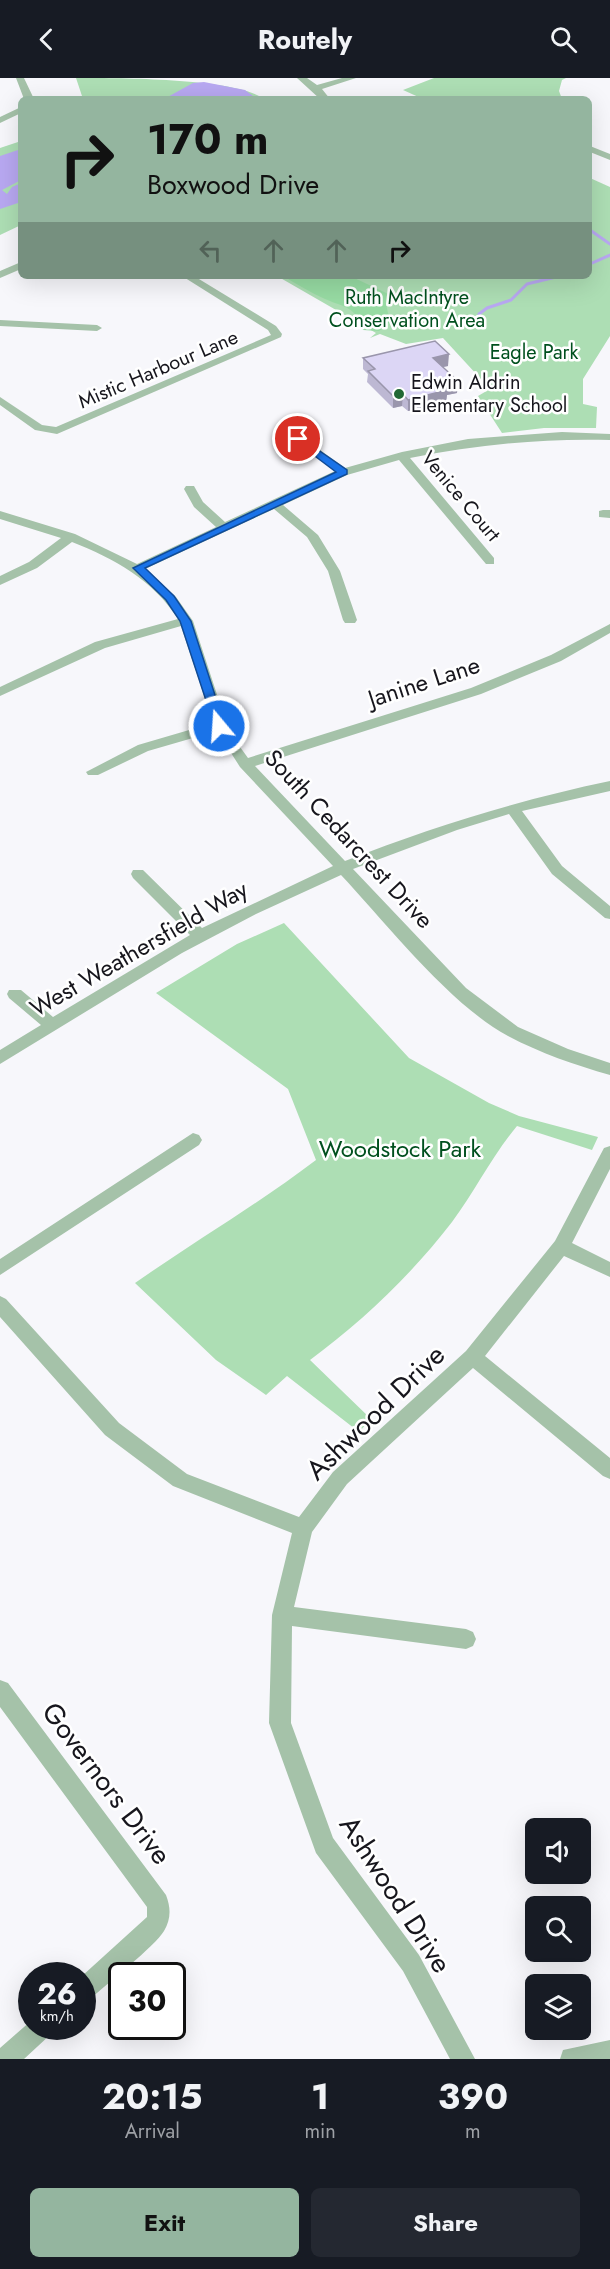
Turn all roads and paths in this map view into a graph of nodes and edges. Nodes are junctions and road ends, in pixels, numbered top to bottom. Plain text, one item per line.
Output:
1 (20, 78) edge
2 (301, 78) edge
3 (352, 78) edge
4 (316, 88) junction
5 (28, 96) edge
6 (323, 96) edge
7 (18, 111) edge
8 (0, 120) edge
9 (592, 150) edge
10 (610, 157) edge
11 (18, 266) edge
12 (0, 275) edge
13 (192, 279) edge
14 (0, 323) edge
15 (97, 328) dead end
16 (0, 400) edge
17 (610, 437) edge
18 (298, 439) dead end
19 (402, 456) junction
20 (343, 472) junction
21 (190, 489) dead end
22 (275, 504) junction
23 (0, 515) edge
24 (223, 527) junction
25 (71, 537) junction
26 (490, 561) dead end
27 (138, 568) junction
28 (0, 580) edge
29 (350, 620) dead end
30 (186, 621) junction
31 (610, 628) edge
32 (0, 692) edge
33 (219, 726) junction
34 (245, 764) junction
35 (93, 772) dead end
36 (610, 786) edge
37 (514, 810) junction
38 (342, 867) junction
39 (138, 874) dead end
40 (610, 914) edge
41 (201, 936) junction
42 (15, 994) dead end
43 (53, 1026) junction
44 (0, 1058) edge
45 (610, 1069) edge
46 (193, 1140) dead end
47 (610, 1153) edge
48 (561, 1245) junction
49 (0, 1268) edge
50 (610, 1270) edge
51 (0, 1304) edge
52 (473, 1357) junction
53 (610, 1470) edge
54 (303, 1528) junction
55 (282, 1614) junction
56 (466, 1639) dead end
57 (0, 1690) edge
58 (96, 1979) edge
59 (27, 2040) edge
60 (610, 2052) edge
61 (6, 2059) edge
62 (463, 2059) edge
63 (572, 2059) edge

1 - 5 street
2 - 4 street
3 - 4 street
4 - 6 street
7 - 8 street
9 - 10 street
11 - 12 street
13 - 16 street, Mistic Harbour Lane
14 - 15 street
17 - 19 street
18 - 20 street
19 - 20 street
19 - 26 street, Venice Court
20 - 22 street
21 - 24 street
22 - 24 street
22 - 29 street
23 - 25 street, South Cedarcrest Drive
24 - 27 street
25 - 27 street, South Cedarcrest Drive
25 - 28 street
27 - 30 street, South Cedarcrest Drive
30 - 32 street
30 - 33 street, South Cedarcrest Drive
31 - 34 street, Janine Lane
33 - 34 street, South Cedarcrest Drive
33 - 35 street
34 - 38 street, South Cedarcrest Drive
36 - 37 street, West Weathersfield Way
37 - 38 street, West Weathersfield Way
37 - 40 street
38 - 41 street, West Weathersfield Way
38 - 45 street, South Cedarcrest Drive
39 - 41 street
41 - 43 street, West Weathersfield Way
42 - 43 street
43 - 44 street, West Weathersfield Way
46 - 49 street
47 - 48 street, Ashwood Drive
48 - 50 street
48 - 52 street, Ashwood Drive
51 - 54 street
52 - 53 street
52 - 54 street, Ashwood Drive
54 - 55 street, Ashwood Drive
55 - 56 street
55 - 62 street, Ashwood Drive
57 - 58 street, Governors Drive
59 - 61 street
60 - 63 street

